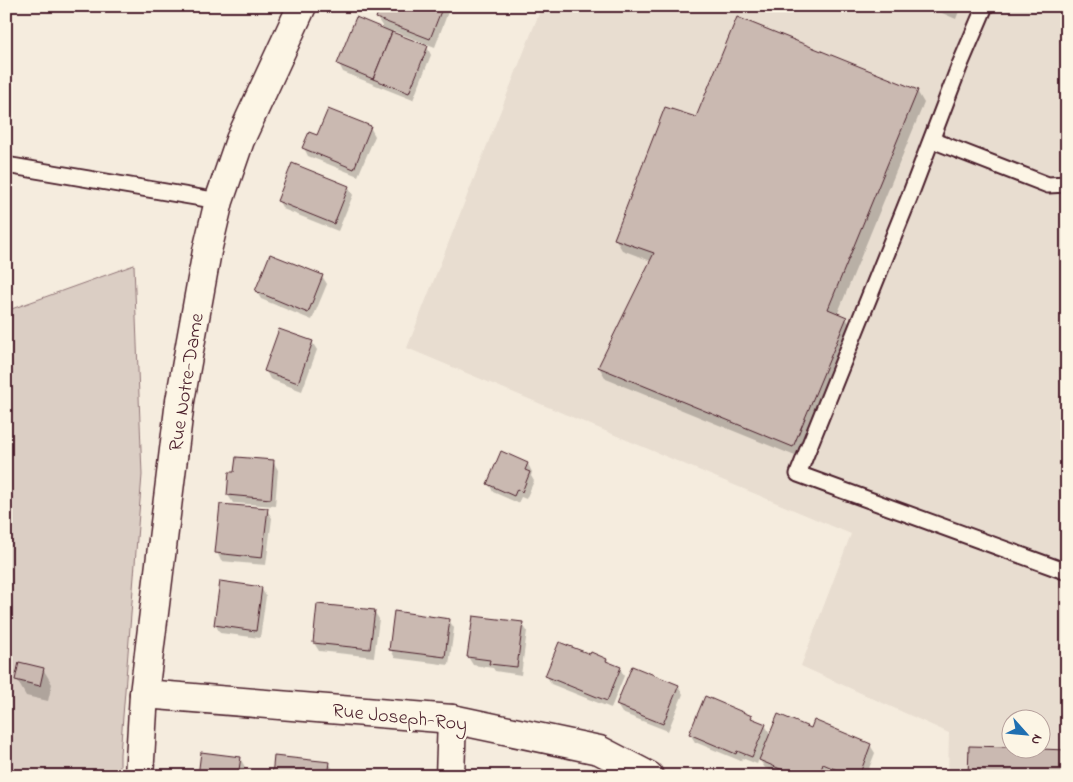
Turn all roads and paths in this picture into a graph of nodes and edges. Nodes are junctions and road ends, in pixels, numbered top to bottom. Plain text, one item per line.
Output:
1 (302, 6) edge
2 (985, 6) edge
3 (932, 140) junction
4 (6, 165) edge
5 (1067, 184) edge
6 (219, 201) junction
7 (1067, 572) edge
8 (144, 694) junction
9 (452, 719) junction
10 (139, 776) edge
11 (450, 776) edge
12 (649, 776) edge

1 - 6 street, Rue Notre-Dame
2 - 3 lane
3 - 5 lane
3 - 7 lane
4 - 6 lane
6 - 8 street, Rue Notre-Dame
8 - 9 street, Rue Joseph-Roy
8 - 10 street, Rue Notre-Dame
9 - 11 street
9 - 12 street, Rue Joseph-Roy

